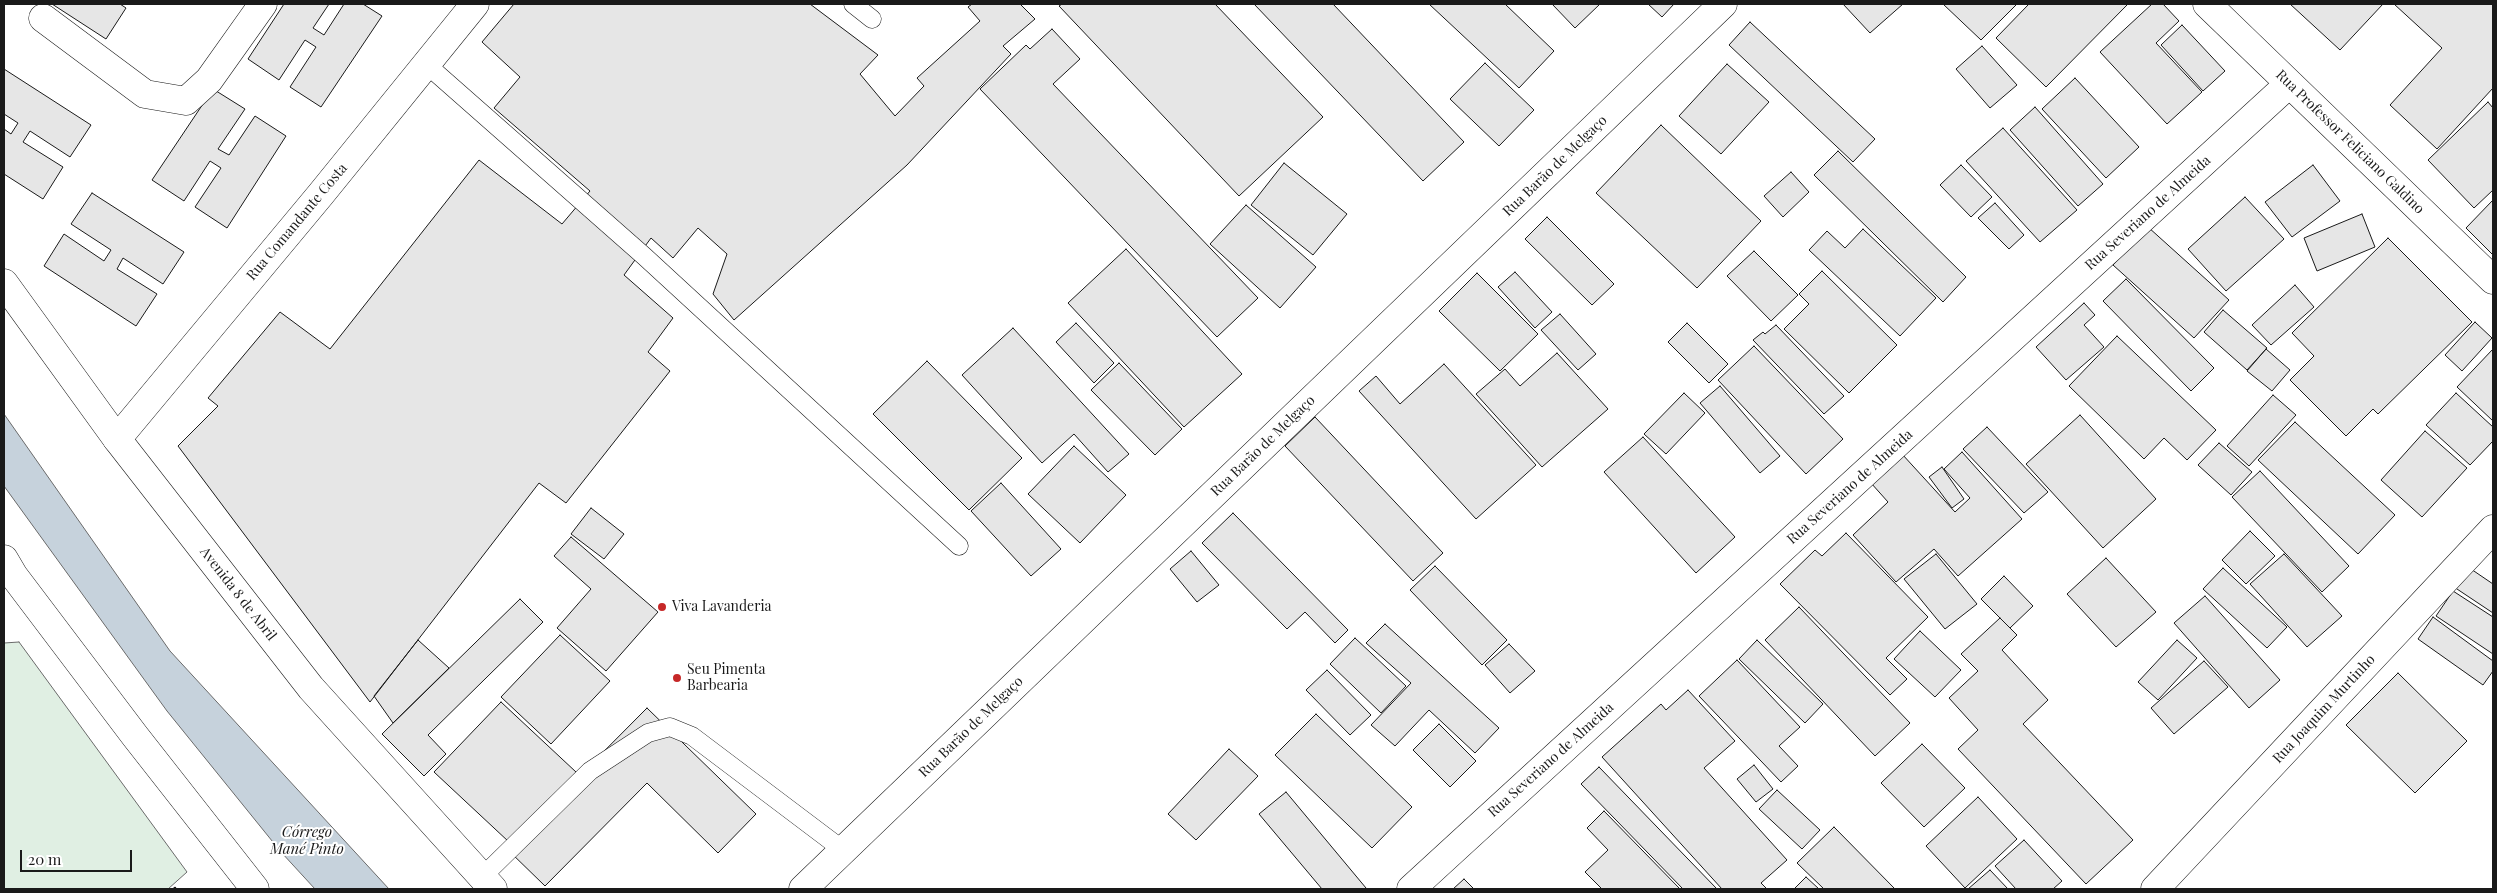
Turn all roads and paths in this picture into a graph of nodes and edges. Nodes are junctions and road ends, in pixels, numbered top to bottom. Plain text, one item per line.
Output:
1 (263, 4) edge
2 (474, 4) edge
3 (854, 4) edge
4 (1724, 4) edge
5 (2207, 4) edge
6 (42, 18) dead end
7 (872, 19) dead end
8 (426, 64) junction
9 (2289, 84) junction
10 (2493, 280) edge
11 (4, 283) edge
12 (117, 439) junction
13 (2493, 528) edge
14 (959, 546) dead end
15 (7, 574) edge
16 (843, 850) junction
17 (487, 883) edge
18 (255, 889) edge
19 (803, 889) edge
20 (1411, 889) edge
21 (2155, 889) edge

1 - 6 street
2 - 8 street, Rua Comandante Costa
3 - 7 lane
4 - 16 street, Rua Barão de Melgaço
5 - 9 street, Rua Professor Feliciano Galdino
8 - 12 street, Rua Comandante Costa
8 - 14 lane
9 - 10 street, Rua Professor Feliciano Galdino
9 - 20 street, Rua Severiano de Almeida
11 - 12 street, Avenida 8 de Abril
12 - 17 street, Avenida 8 de Abril
13 - 21 street, Rua Joaquim Murtinho
15 - 18 street
16 - 17 lane
16 - 19 street, Rua Barão de Melgaço

